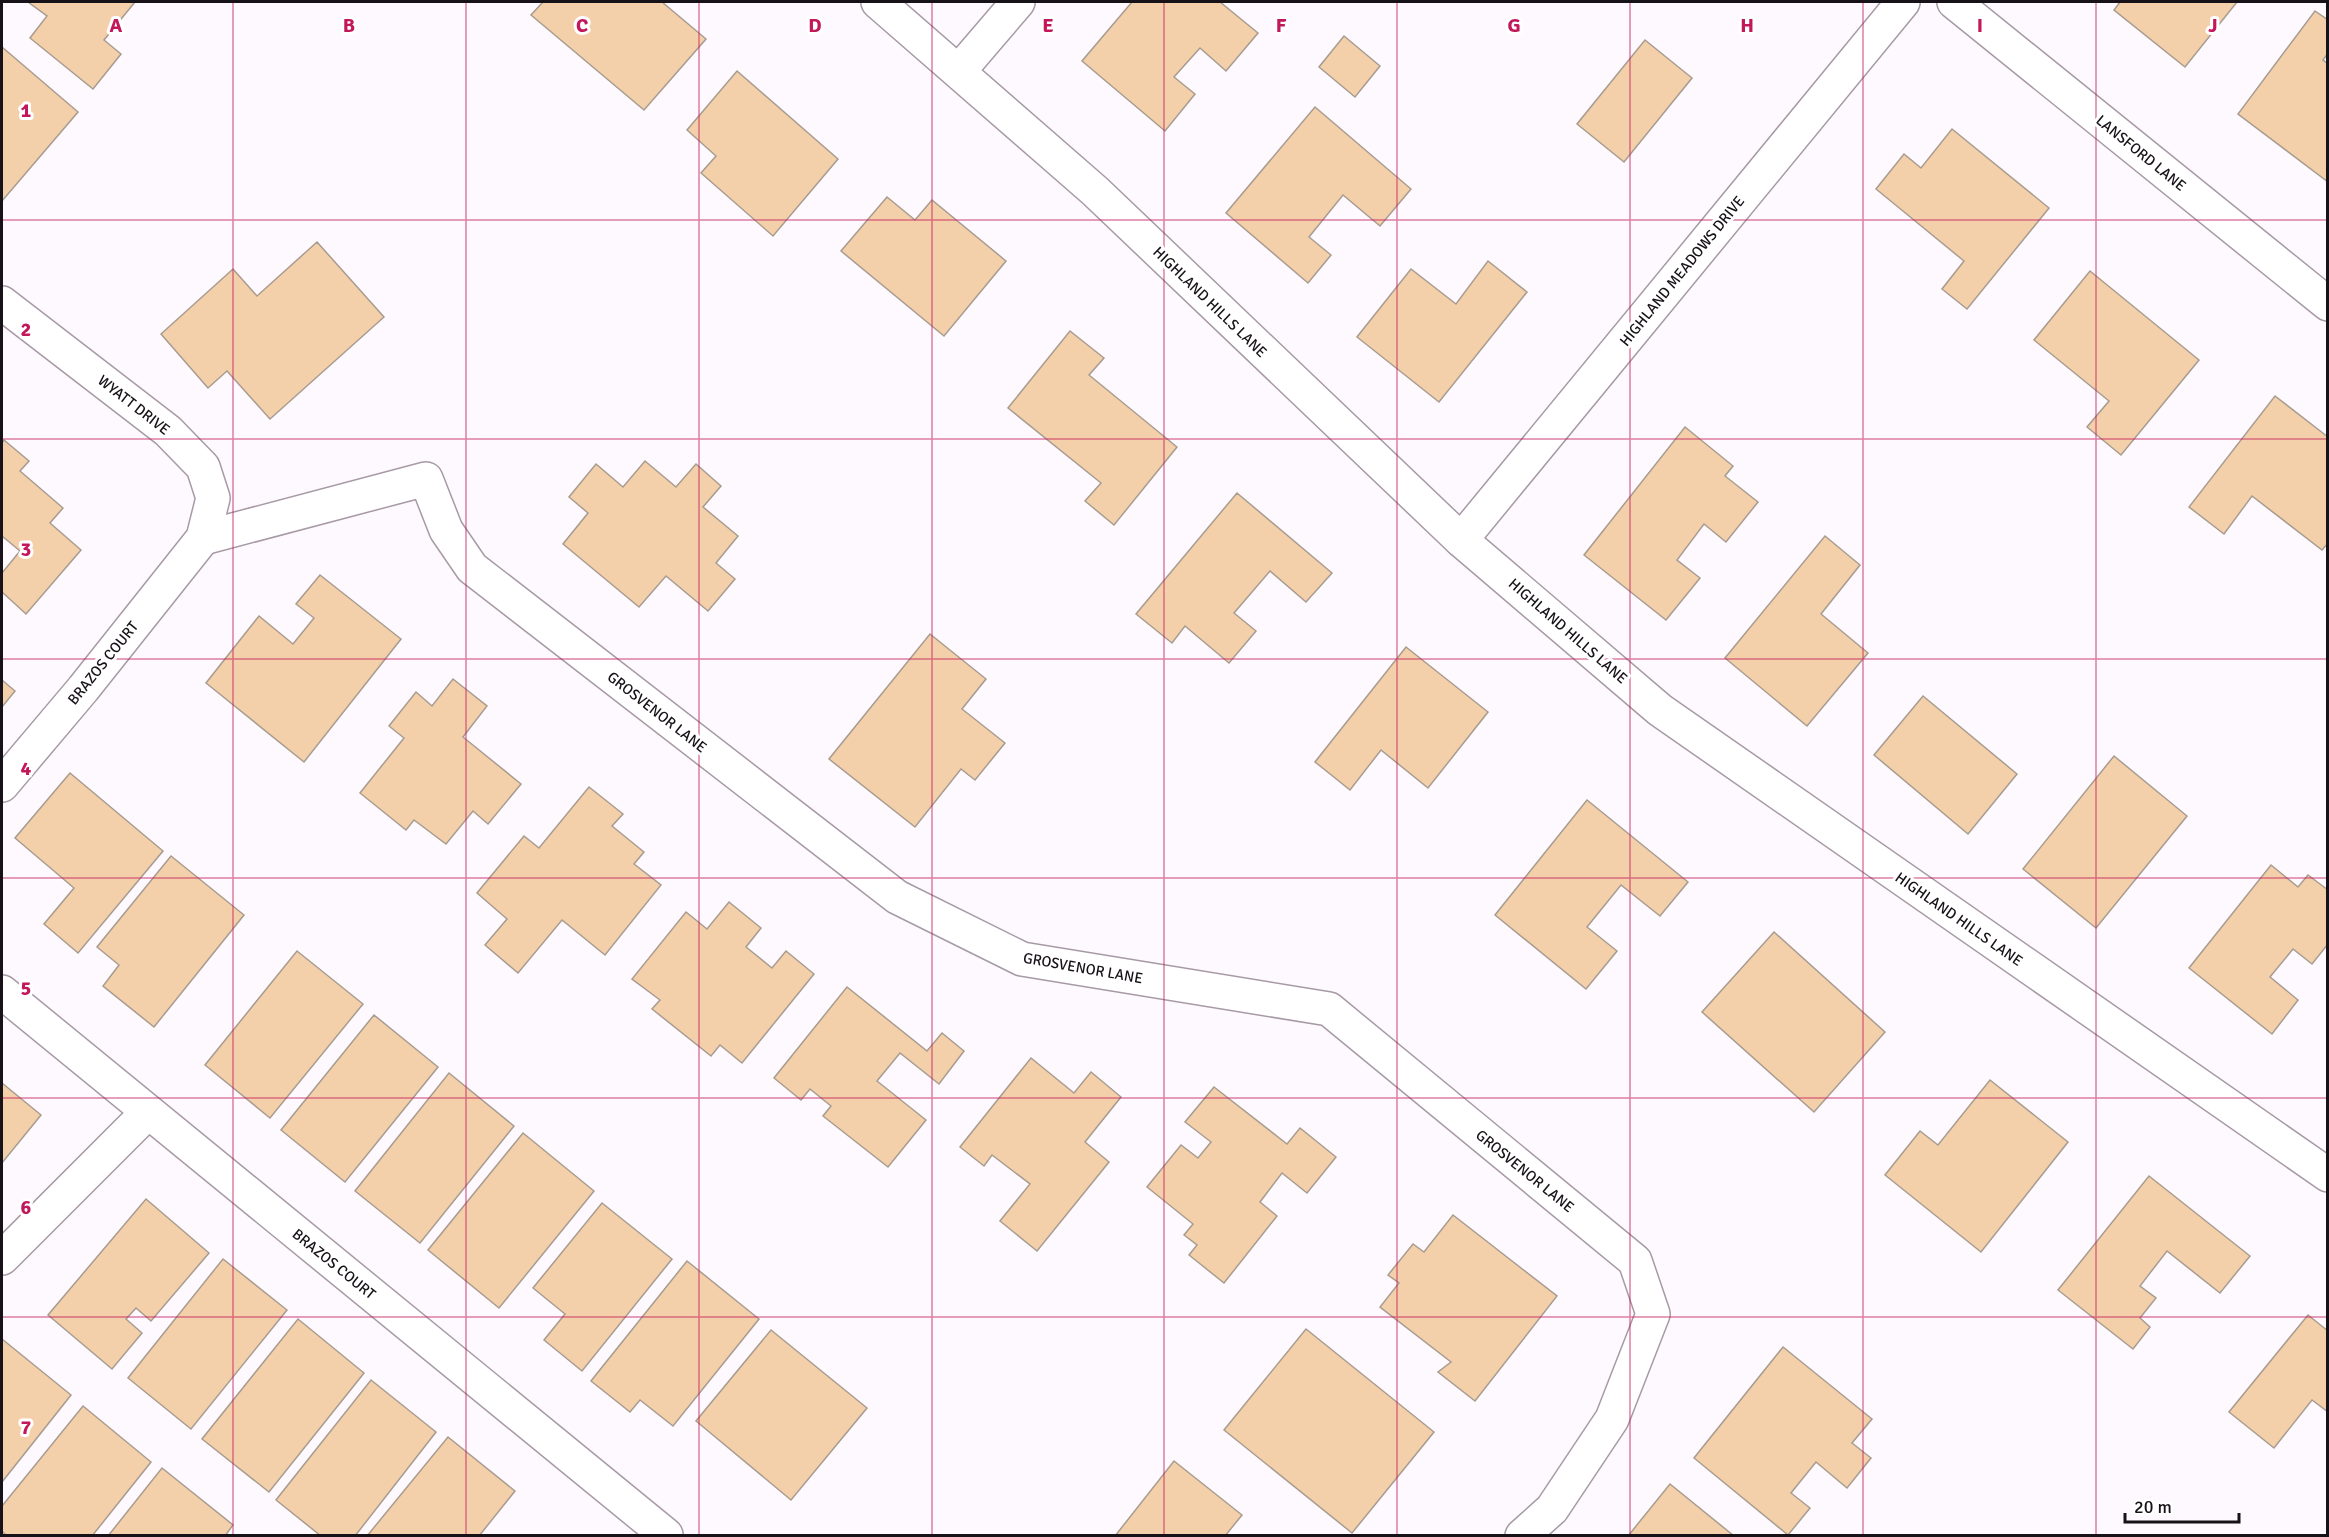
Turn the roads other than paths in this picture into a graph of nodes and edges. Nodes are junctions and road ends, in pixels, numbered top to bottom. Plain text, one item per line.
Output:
1 (878, 2) edge
2 (1018, 2) edge
3 (1903, 2) edge
4 (1954, 2) edge
5 (959, 71) junction
6 (2, 303) edge
7 (2328, 304) edge
8 (203, 538) junction
9 (1461, 540) junction
10 (2, 785) edge
11 (2, 992) edge
12 (148, 1112) junction
13 (2328, 1175) edge
14 (2, 1258) edge
15 (666, 1535) edge
16 (1522, 1536) edge

1 - 5 street, HIGHLAND HILLS LANE
2 - 5 street
3 - 9 street, HIGHLAND MEADOWS DRIVE
4 - 7 street, LANSFORD LANE
5 - 9 street, HIGHLAND HILLS LANE
6 - 8 street, WYATT DRIVE
8 - 10 street, BRAZOS COURT
8 - 16 street, GROSVENOR LANE
9 - 13 street, HIGHLAND HILLS LANE
11 - 12 street, BRAZOS COURT
12 - 14 street
12 - 15 street, BRAZOS COURT

